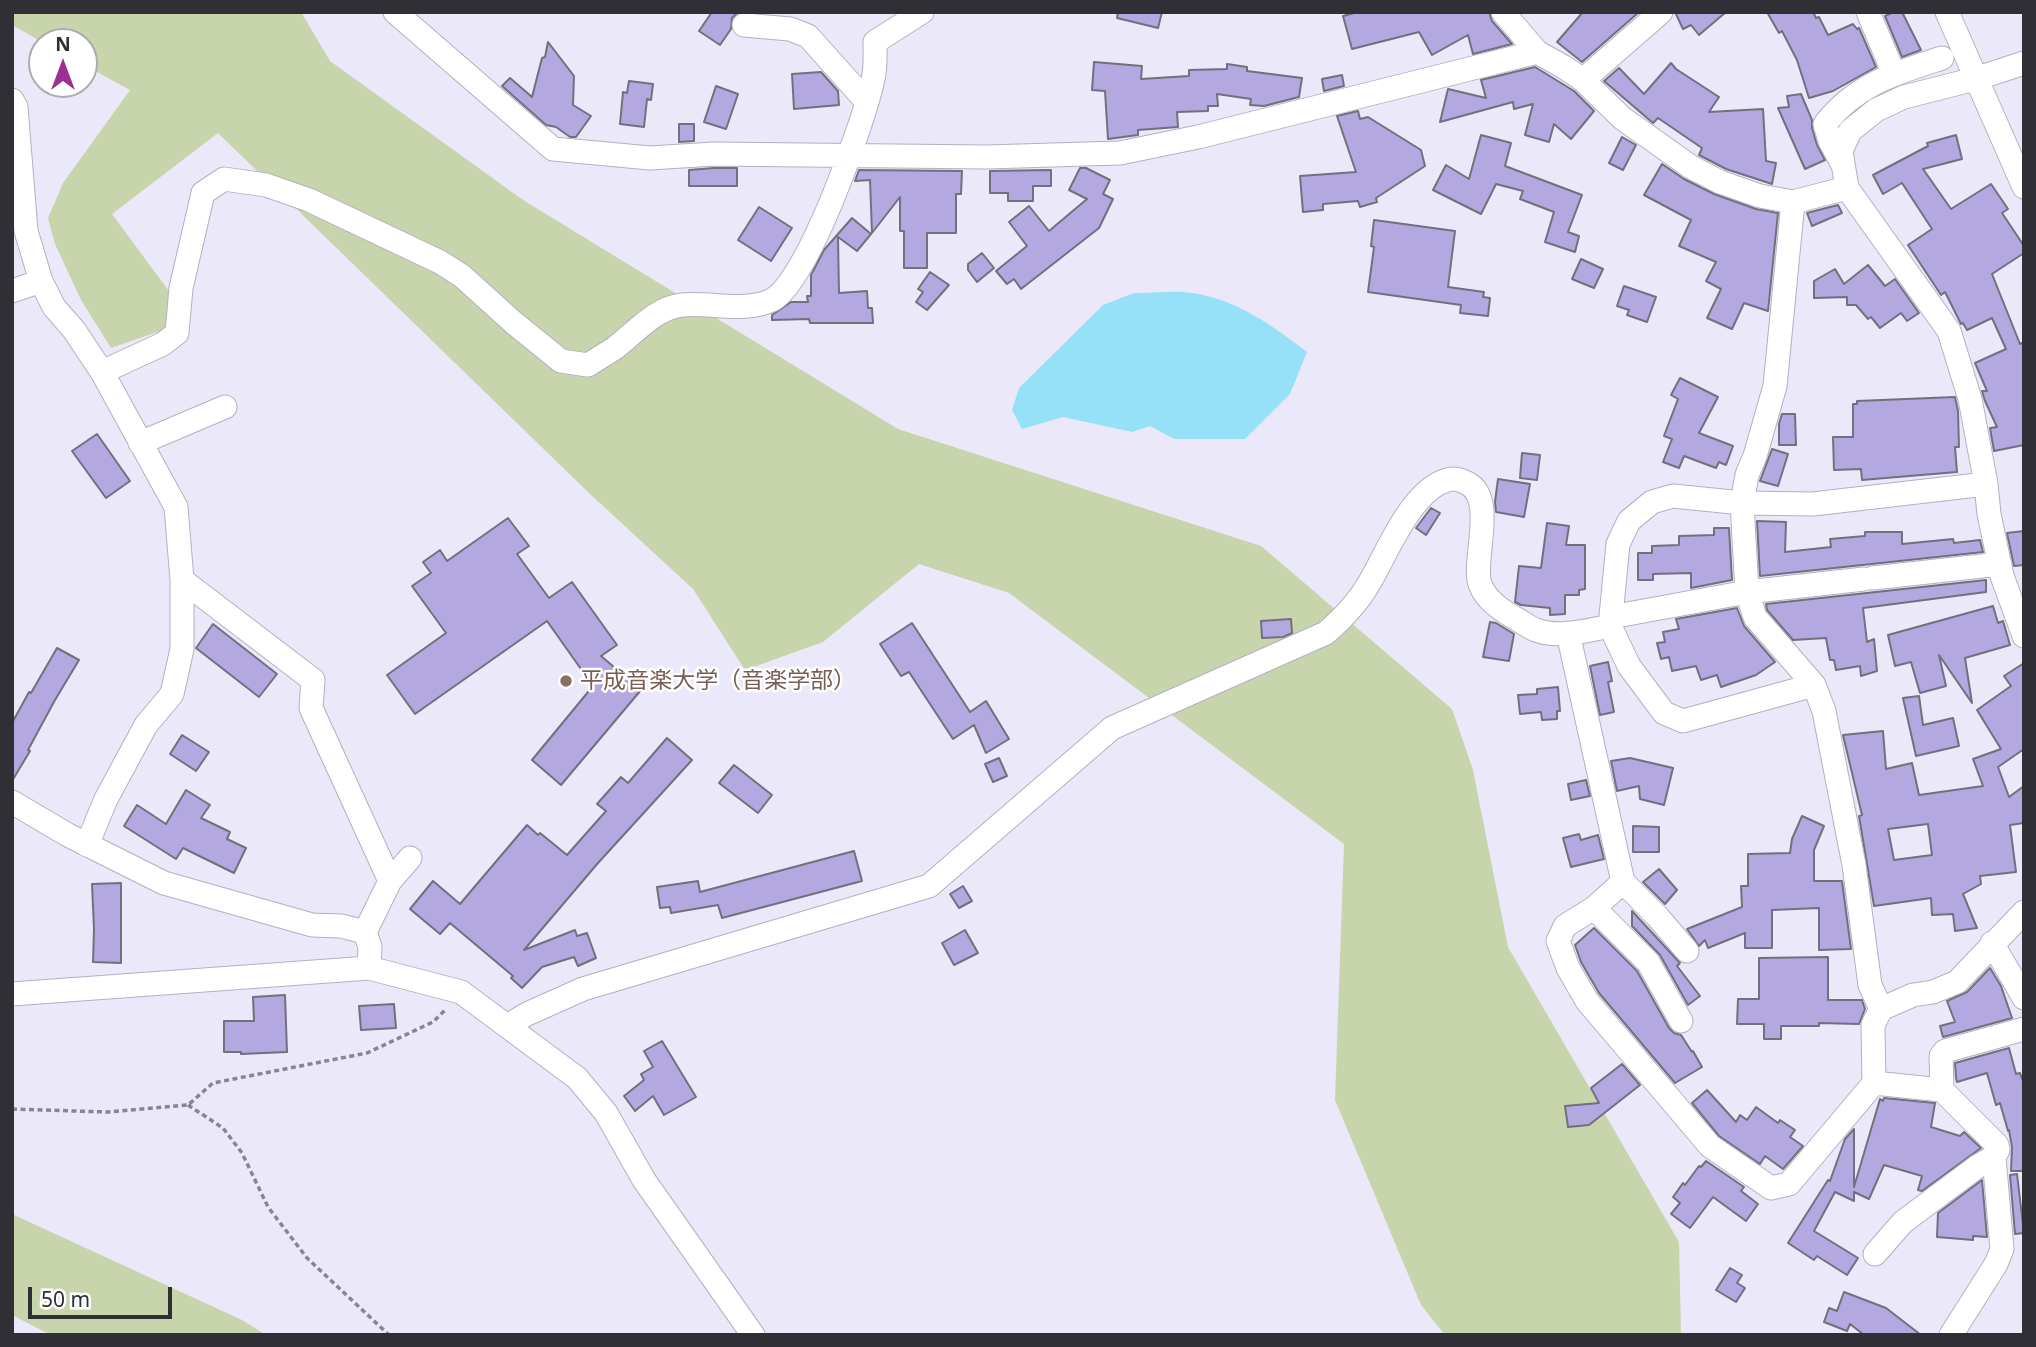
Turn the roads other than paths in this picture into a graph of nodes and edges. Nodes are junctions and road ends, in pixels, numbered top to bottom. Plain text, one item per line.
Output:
1 (395, 12) edge
2 (922, 12) edge
3 (1503, 12) edge
4 (1661, 12) edge
5 (1868, 12) edge
6 (1947, 12) edge
7 (744, 25) dead end
8 (1536, 52) junction
9 (1942, 58) dead end
10 (2024, 63) edge
11 (1894, 74) junction
12 (1983, 76) junction
13 (1583, 80) junction
14 (12, 100) edge
15 (867, 102) junction
16 (852, 154) junction
17 (1845, 177) junction
18 (2024, 187) edge
19 (1793, 202) junction
20 (41, 281) junction
21 (12, 291) edge
22 (102, 372) junction
23 (225, 407) dead end
24 (140, 443) junction
25 (1986, 484) junction
26 (1742, 503) junction
27 (2000, 564) junction
28 (182, 580) junction
29 (1748, 592) junction
30 (1611, 622) junction
31 (1568, 633) junction
32 (2024, 636) edge
33 (1814, 685) junction
34 (12, 802) edge
35 (87, 845) junction
36 (410, 858) dead end
37 (390, 881) junction
38 (1623, 883) junction
39 (1594, 908) junction
40 (2024, 912) edge
41 (365, 932) junction
42 (1993, 943) junction
43 (1687, 951) dead end
44 (369, 968) junction
45 (12, 994) edge
46 (2024, 998) edge
47 (1881, 1009) junction
48 (1681, 1021) dead end
49 (507, 1026) junction
50 (2024, 1029) edge
51 (1874, 1083) junction
52 (1942, 1090) junction
53 (1994, 1157) junction
54 (2013, 1249) edge
55 (1875, 1254) dead end
56 (753, 1335) edge
57 (1951, 1335) edge

1 - 16 street
2 - 15 street
3 - 8 street
4 - 13 street
5 - 11 street
6 - 12 street
7 - 15 street
8 - 13 street
8 - 16 street
9 - 11 street
10 - 12 street
11 - 17 street
12 - 17 street
12 - 18 street
13 - 19 street
14 - 20 street
15 - 16 street
16 - 22 street
17 - 19 street
17 - 25 street
19 - 26 street
20 - 21 street
20 - 22 street
22 - 24 street
23 - 24 street
24 - 28 street
25 - 26 street
25 - 27 street
26 - 29 street
26 - 30 street
27 - 29 street
27 - 32 street
28 - 35 street
28 - 37 street
29 - 30 street
29 - 33 street
30 - 31 street
30 - 33 street
31 - 38 street
31 - 49 street
33 - 47 street
34 - 35 street
35 - 41 street
36 - 37 street
37 - 41 street
38 - 39 street
38 - 43 street
39 - 48 street
39 - 51 street
40 - 42 street
41 - 44 street
42 - 46 street
42 - 47 street
44 - 45 street
44 - 49 street
47 - 51 street
49 - 56 street
50 - 52 street
51 - 52 street
52 - 53 street
53 - 54 street
53 - 55 street
54 - 57 street

